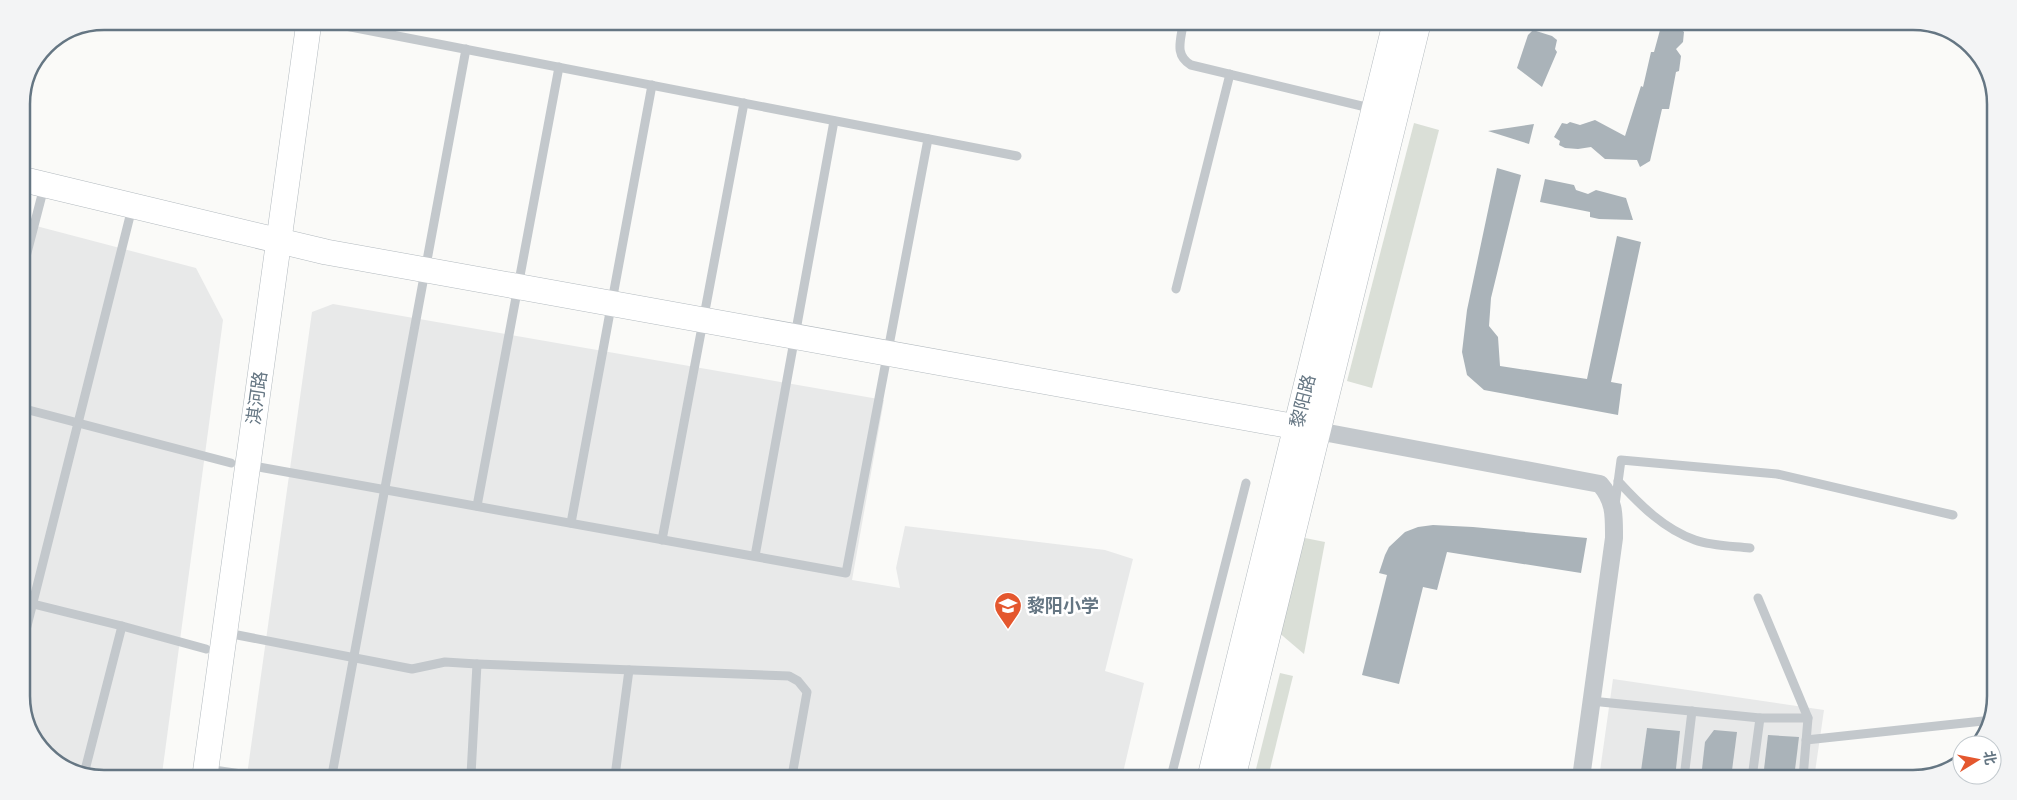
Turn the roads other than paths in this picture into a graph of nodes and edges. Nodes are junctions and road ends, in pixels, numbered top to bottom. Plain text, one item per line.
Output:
1 (291, 30) edge
2 (307, 30) edge
3 (367, 30) edge
4 (1182, 30) edge
5 (1394, 30) edge
6 (1416, 30) edge
7 (466, 49) junction
8 (559, 67) junction
9 (1230, 74) junction
10 (652, 85) junction
11 (744, 103) junction
12 (1375, 110) junction
13 (834, 121) junction
14 (928, 139) junction
15 (1017, 156) dead end
16 (33, 182) edge
17 (30, 206) edge
18 (133, 206) junction
19 (270, 238) junction
20 (425, 270) junction
21 (518, 286) junction
22 (1176, 289) dead end
23 (612, 303) junction
24 (703, 320) junction
25 (795, 336) junction
26 (888, 353) junction
27 (30, 410) edge
28 (79, 423) junction
29 (1308, 429) junction
30 (239, 464) junction
31 (1618, 481) junction
32 (1246, 482) dead end
33 (384, 490) junction
34 (477, 506) junction
35 (1614, 510) junction
36 (1953, 515) dead end
37 (572, 523) junction
38 (662, 540) junction
39 (1750, 548) dead end
40 (754, 556) junction
41 (1758, 598) dead end
42 (30, 603) edge
43 (33, 604) junction
44 (30, 617) edge
45 (122, 626) junction
46 (224, 633) junction
47 (206, 649) junction
48 (353, 658) junction
49 (477, 664) junction
50 (629, 670) junction
51 (1591, 701) junction
52 (1692, 711) junction
53 (1760, 718) junction
54 (1808, 718) junction
55 (1983, 721) dead end
56 (1806, 740) junction
57 (86, 767) edge
58 (200, 770) edge
59 (201, 770) edge
60 (333, 770) edge
61 (471, 770) edge
62 (616, 770) edge
63 (793, 770) edge
64 (1173, 770) edge
65 (1212, 770) edge
66 (1235, 770) edge
67 (1582, 770) edge
68 (1685, 770) edge
69 (1753, 770) edge
70 (1803, 770) edge

1 - 19 street, 淇河路
2 - 19 street, 淇河路
3 - 7 lane
4 - 9 lane
5 - 12 street, 黎阳路
6 - 29 street, 黎阳路
7 - 8 lane
7 - 20 lane
8 - 10 lane
8 - 21 lane
9 - 12 lane
9 - 22 lane
10 - 11 lane
10 - 23 lane
11 - 13 lane
11 - 24 lane
12 - 29 street, 黎阳路
13 - 14 lane
13 - 25 lane
14 - 15 lane
14 - 26 lane
16 - 17 lane
16 - 18 street
18 - 19 street
18 - 28 lane
19 - 20 street
19 - 30 street, 淇河路
20 - 21 street
20 - 33 lane
21 - 23 street
21 - 34 lane
23 - 24 street
23 - 37 lane
24 - 25 street
24 - 38 lane
25 - 26 street
25 - 40 lane
26 - 29 street
26 - 40 lane
27 - 28 lane
28 - 30 lane
28 - 43 lane
29 - 35 street
29 - 65 street, 黎阳路
29 - 66 street, 黎阳路
30 - 33 lane
30 - 46 street, 淇河路
30 - 47 street, 淇河路
31 - 35 lane
31 - 36 lane
31 - 39 lane
32 - 64 lane
33 - 34 lane
33 - 48 lane
34 - 37 lane
35 - 51 street
37 - 38 lane
38 - 40 lane
41 - 54 lane
42 - 43 lane
43 - 44 lane
43 - 45 lane
45 - 47 lane
45 - 57 lane
46 - 48 lane
46 - 59 street, 淇河路
47 - 58 street, 淇河路
48 - 49 lane
48 - 60 lane
49 - 50 lane
49 - 61 lane
50 - 62 lane
50 - 63 lane
51 - 52 lane
51 - 67 street
52 - 53 lane
52 - 68 lane
53 - 54 lane
53 - 69 lane
54 - 56 lane
55 - 56 lane
56 - 70 lane

